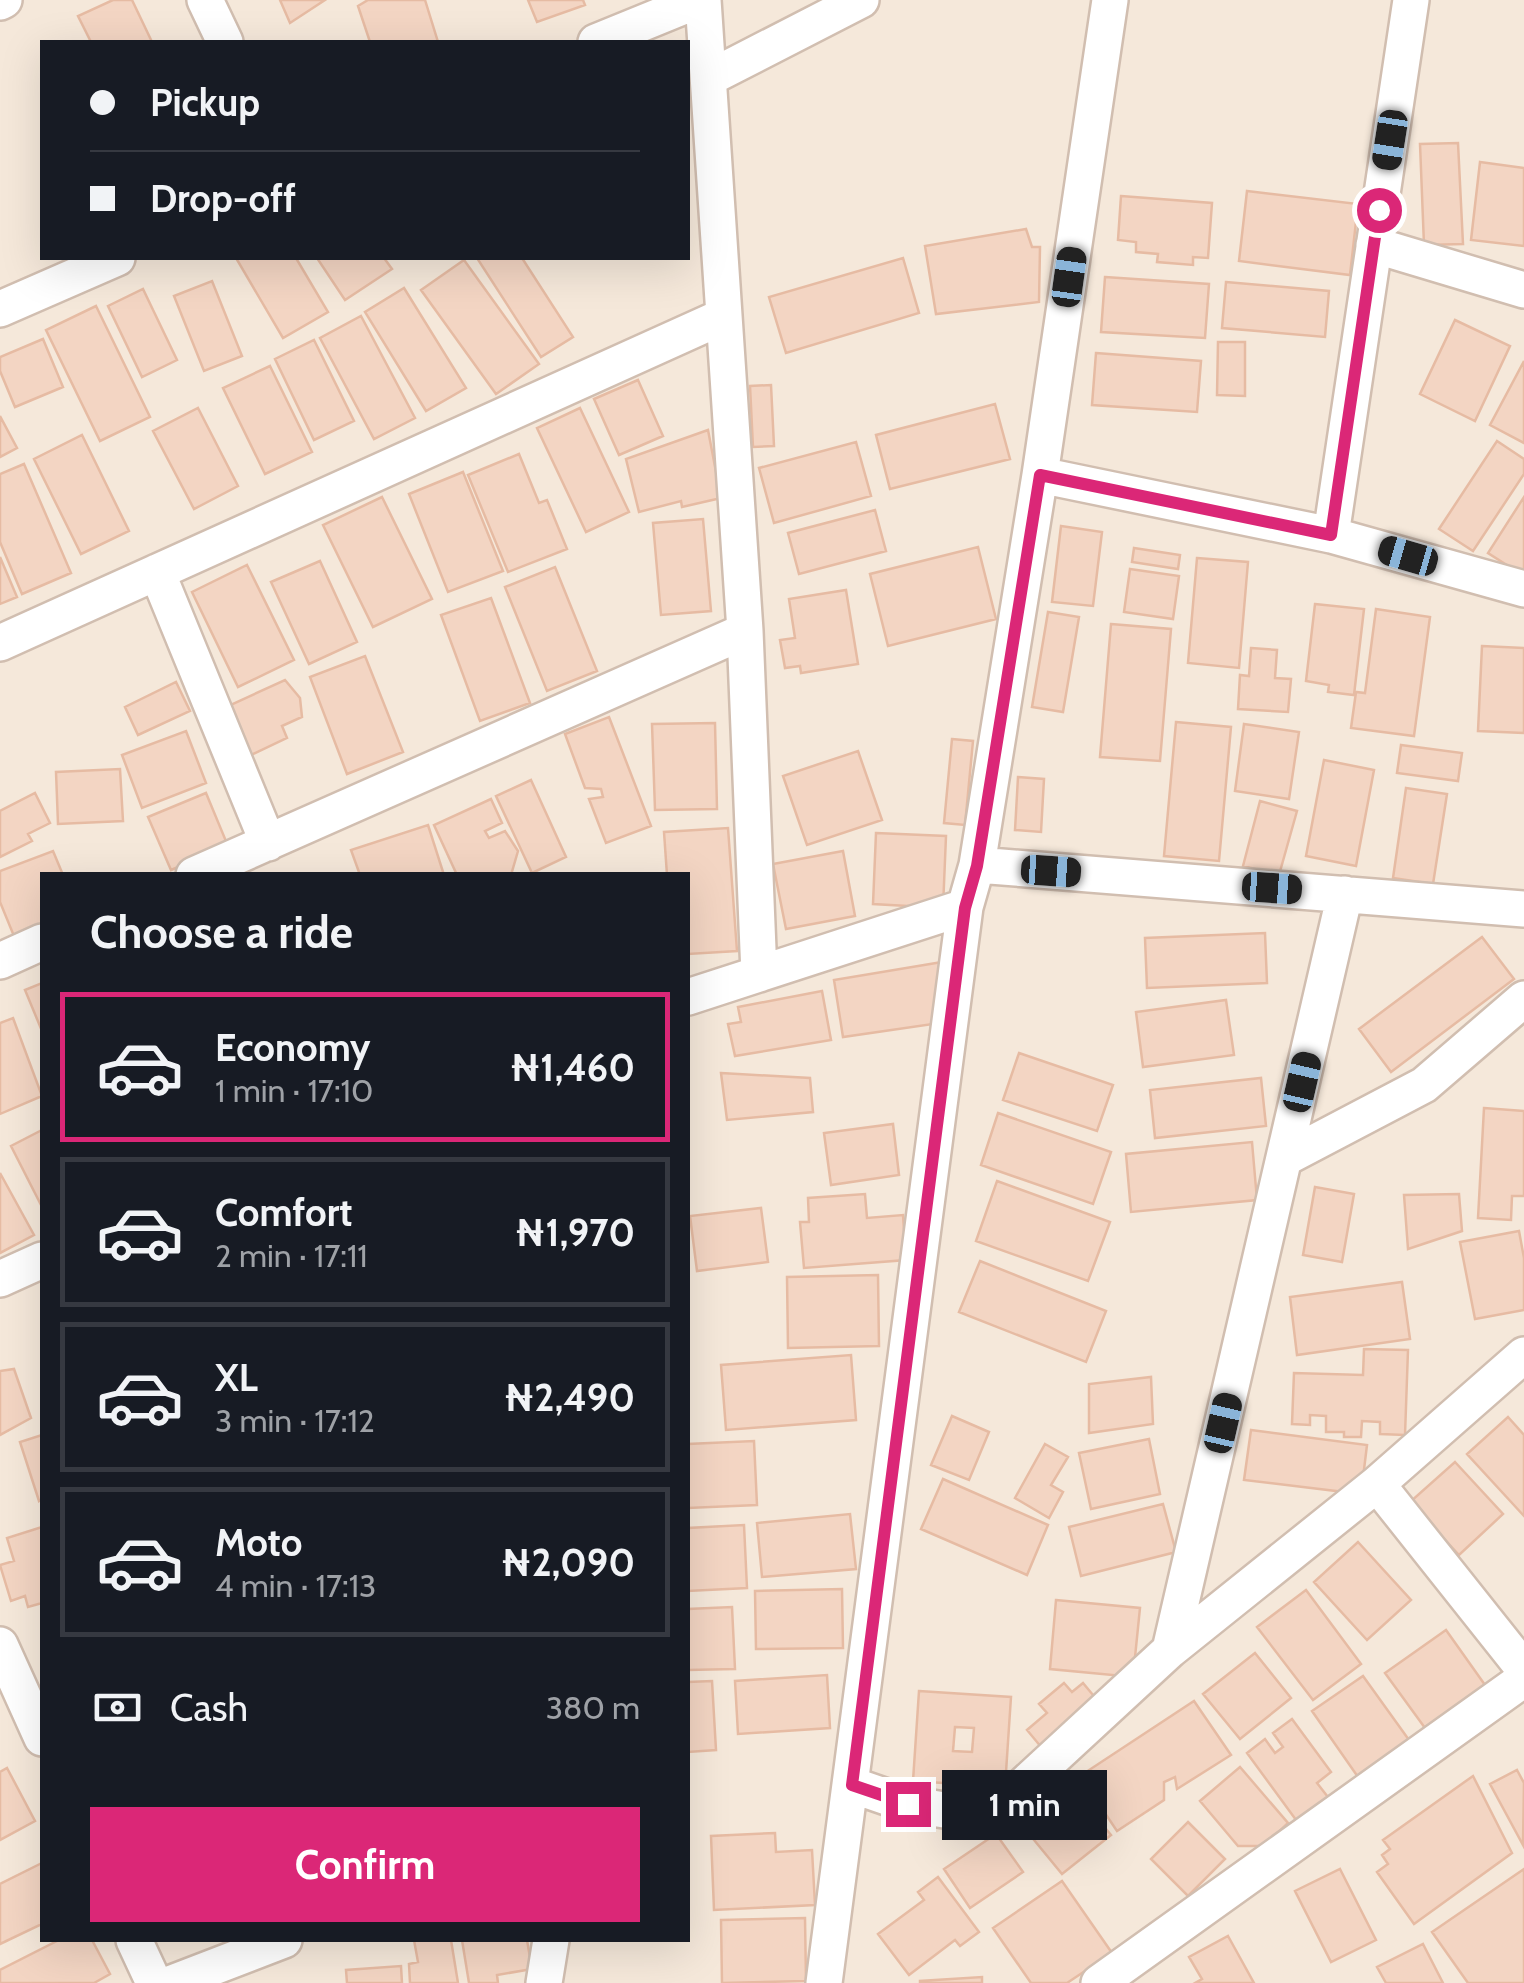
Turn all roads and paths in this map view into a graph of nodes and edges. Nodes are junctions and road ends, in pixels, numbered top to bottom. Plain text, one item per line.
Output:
1 (205, 0) edge
2 (701, 0) edge
3 (860, 0) edge
4 (1110, 0) edge
5 (1411, 0) edge
6 (224, 40) edge
7 (601, 40) edge
8 (709, 78) junction
9 (1374, 244) junction
10 (112, 260) edge
11 (1524, 290) edge
12 (0, 309) edge
13 (724, 316) junction
14 (1040, 475) junction
15 (1331, 535) junction
16 (157, 572) junction
17 (1524, 588) edge
18 (745, 632) junction
19 (0, 644) edge
20 (268, 843) junction
21 (977, 866) junction
22 (201, 872) edge
23 (1346, 894) junction
24 (965, 908) junction
25 (1524, 908) edge
26 (40, 943) edge
27 (0, 961) edge
28 (759, 974) junction
29 (690, 996) edge
30 (1524, 999) edge
31 (1285, 1158) junction
32 (40, 1261) edge
33 (0, 1279) edge
34 (1524, 1355) edge
35 (1377, 1484) junction
36 (0, 1645) edge
37 (1170, 1650) junction
38 (1524, 1669) edge
39 (1524, 1678) edge
40 (40, 1734) edge
41 (852, 1785) junction
42 (135, 1942) edge
43 (279, 1942) edge
44 (551, 1942) edge
45 (154, 1983) edge
46 (172, 1983) edge
47 (544, 1983) edge
48 (824, 1983) edge
49 (1099, 1983) edge

1 - 6 street
2 - 7 street
2 - 8 street
3 - 8 street
4 - 14 street
5 - 9 street
8 - 13 street
9 - 11 street
9 - 15 street
10 - 12 street
13 - 16 street
13 - 18 street
14 - 15 street
14 - 21 street
15 - 17 street
16 - 19 street
16 - 20 street
18 - 20 street
18 - 28 street
20 - 22 street
21 - 23 street
21 - 24 street
23 - 25 street
23 - 31 street
24 - 28 street
24 - 41 street
26 - 27 street
28 - 29 street
30 - 31 street
31 - 37 street
32 - 33 street
34 - 35 street
35 - 37 street
35 - 38 street
36 - 40 street
37 - 41 street
39 - 49 street
41 - 48 street
42 - 45 street
43 - 46 street
44 - 47 street

